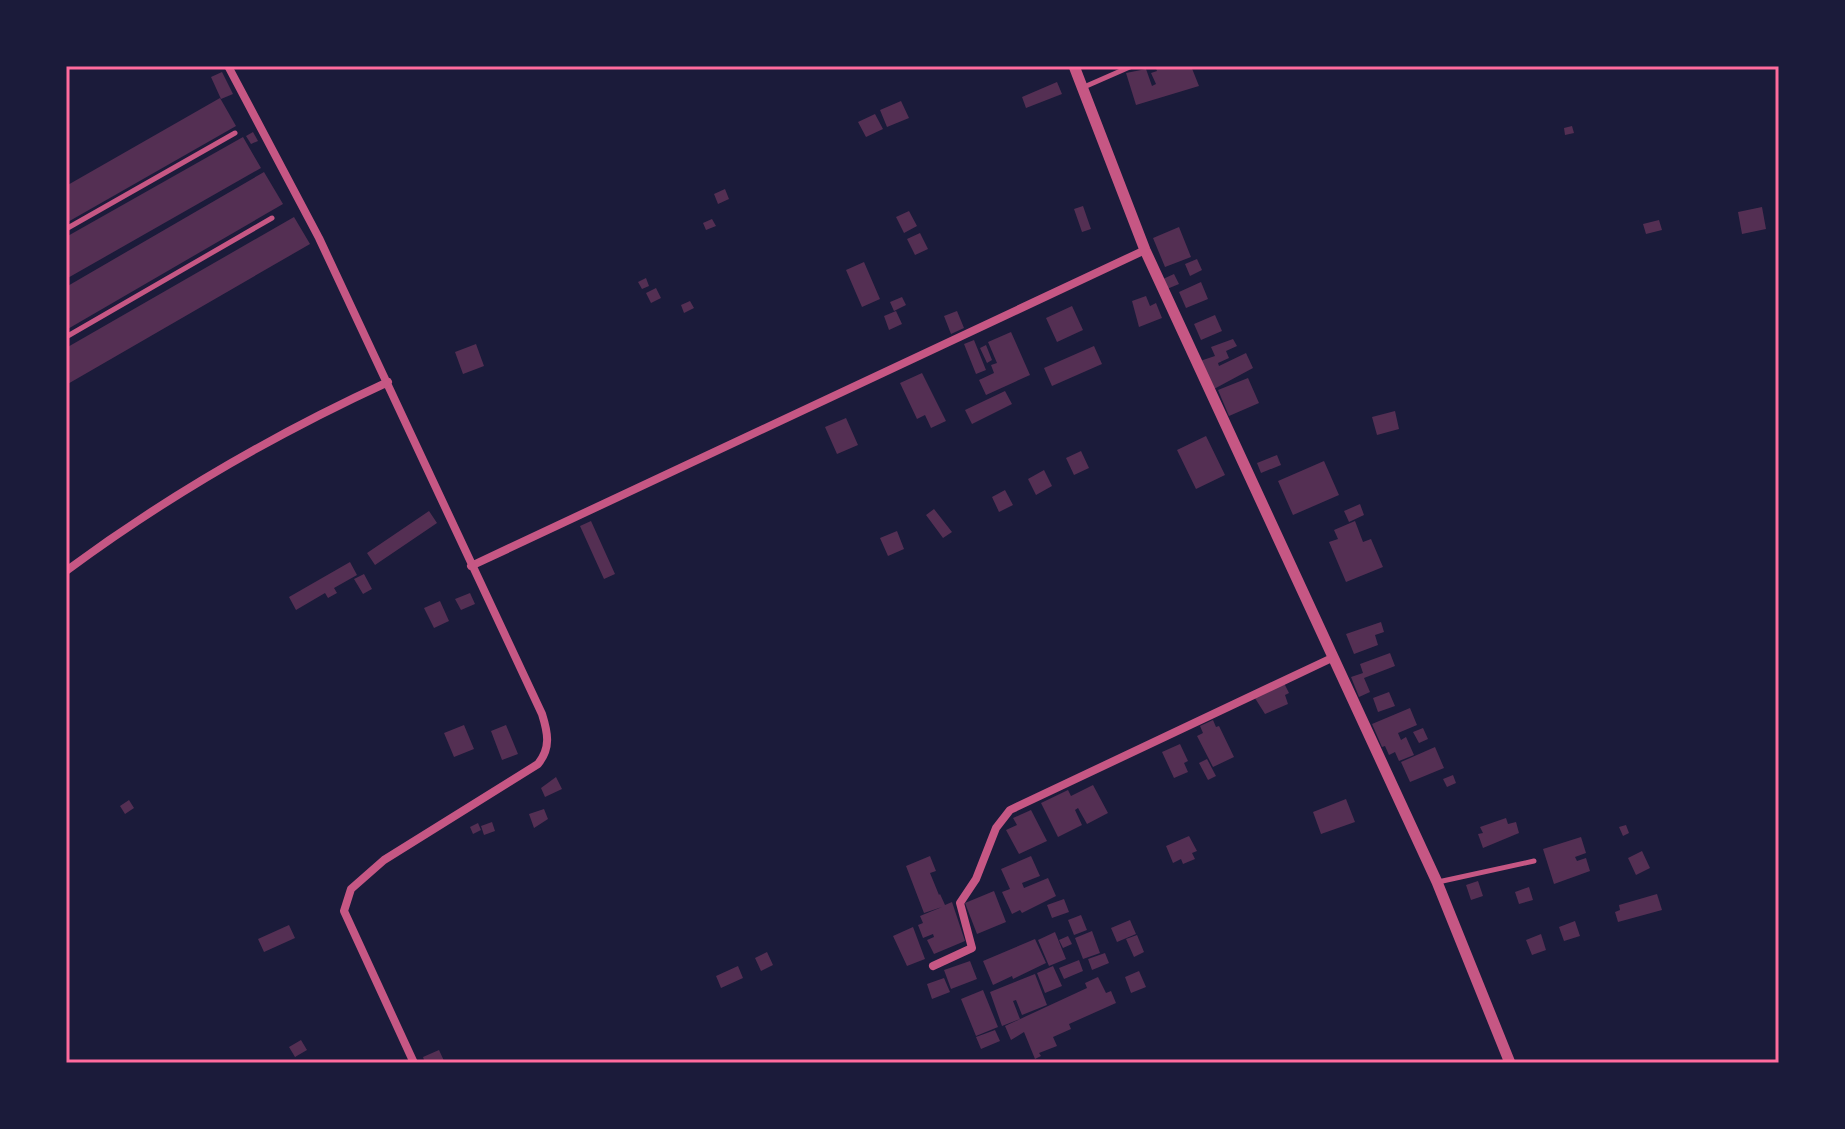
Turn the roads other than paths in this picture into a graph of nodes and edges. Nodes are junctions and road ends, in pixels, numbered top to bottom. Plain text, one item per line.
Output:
1 (228, 66) edge
2 (1074, 66) edge
3 (1132, 66) edge
4 (1083, 88) junction
5 (235, 133) dead end
6 (272, 218) dead end
7 (66, 229) edge
8 (1145, 250) junction
9 (66, 337) edge
10 (388, 382) junction
11 (471, 566) junction
12 (66, 571) edge
13 (1334, 657) junction
14 (1534, 861) dead end
15 (1437, 882) junction
16 (933, 966) dead end
17 (414, 1063) edge
18 (1510, 1063) edge

1 - 10 street
2 - 4 street
3 - 4 lane
4 - 8 street
5 - 7 lane
6 - 9 lane
8 - 11 street
8 - 13 street
10 - 11 street
10 - 12 street
11 - 17 street
13 - 15 street
13 - 16 street
14 - 15 lane
15 - 18 street

